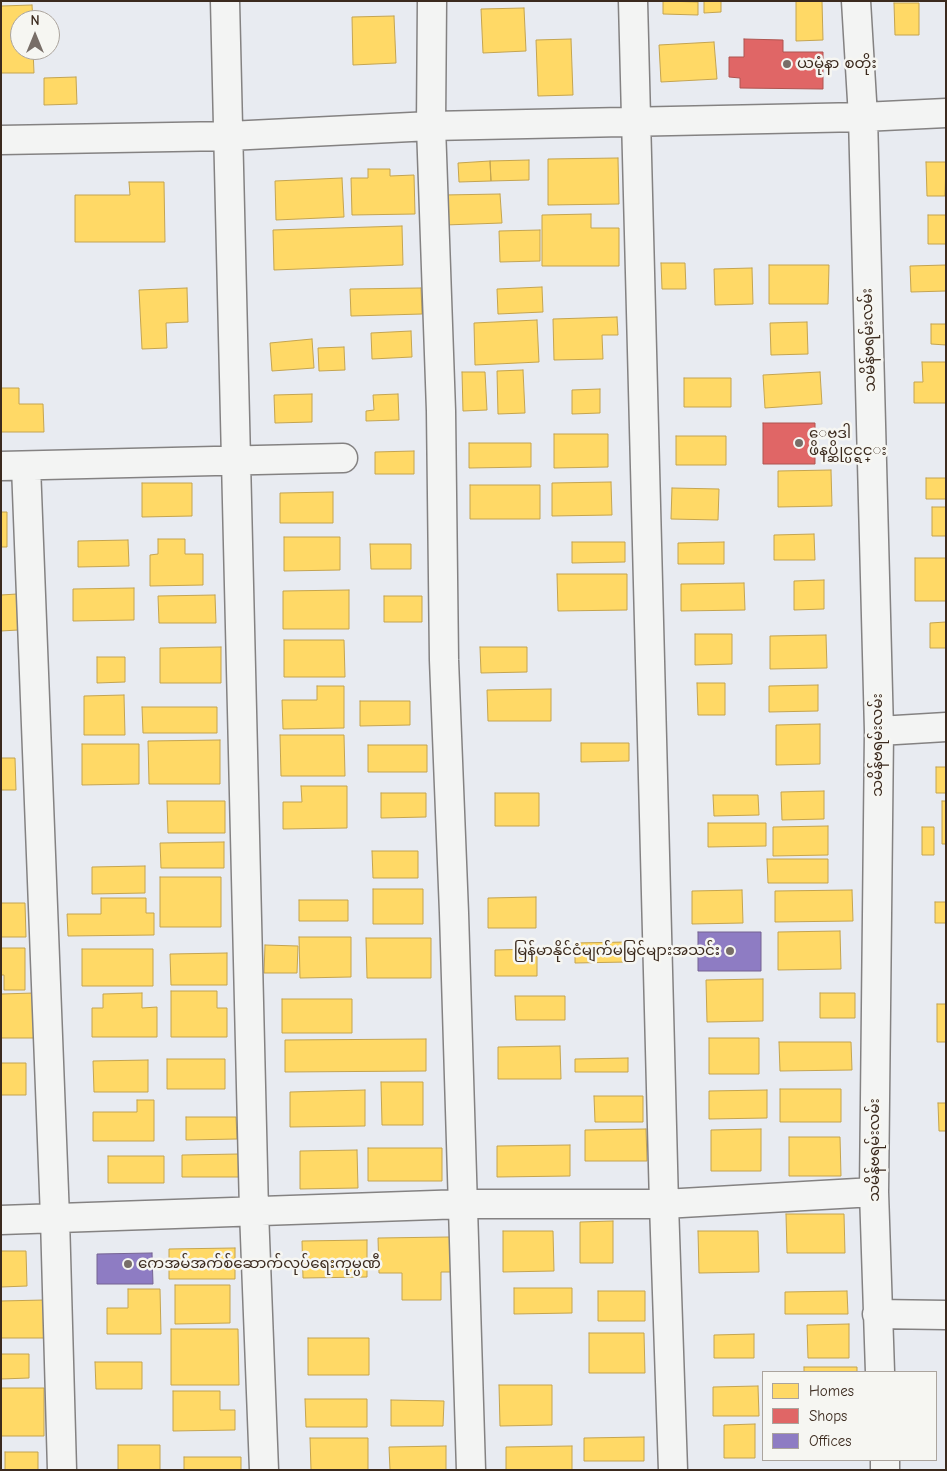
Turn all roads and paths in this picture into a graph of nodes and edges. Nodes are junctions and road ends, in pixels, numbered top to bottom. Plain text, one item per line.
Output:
1 (226, 1) edge
2 (432, 1) edge
3 (633, 1) edge
4 (856, 1) edge
5 (946, 113) edge
6 (863, 117) junction
7 (636, 122) junction
8 (431, 126) junction
9 (229, 136) junction
10 (1, 140) edge
11 (343, 458) dead end
12 (236, 461) junction
13 (14, 466) edge
14 (946, 727) edge
15 (879, 731) junction
16 (874, 1192) junction
17 (464, 1204) junction
18 (664, 1204) junction
19 (254, 1211) junction
20 (55, 1218) junction
21 (1, 1220) edge
22 (877, 1314) junction
23 (946, 1314) edge
24 (880, 1371) edge
25 (62, 1470) edge
26 (264, 1470) edge
27 (471, 1470) edge
28 (673, 1470) edge

1 - 9 street
2 - 8 street
3 - 7 street
4 - 6 street, သမိန်ဗရမ်းလမ်း
5 - 6 street
6 - 7 street
6 - 15 street, သမိန်ဗရမ်းလမ်း
7 - 8 street
7 - 18 street
8 - 9 street
8 - 17 street
9 - 10 street
9 - 12 street
11 - 12 street
12 - 13 street
12 - 19 street
13 - 20 street
14 - 15 street
15 - 16 street, သမိန်ဗရမ်းလမ်း
16 - 18 street
16 - 22 street, သမိန်ဗရမ်းလမ်း
17 - 18 street
17 - 19 street
17 - 27 street
18 - 28 street
19 - 20 street
19 - 26 street
20 - 21 street
20 - 25 street
22 - 23 street
22 - 24 street, သမိန်ဗရမ်းလမ်း

